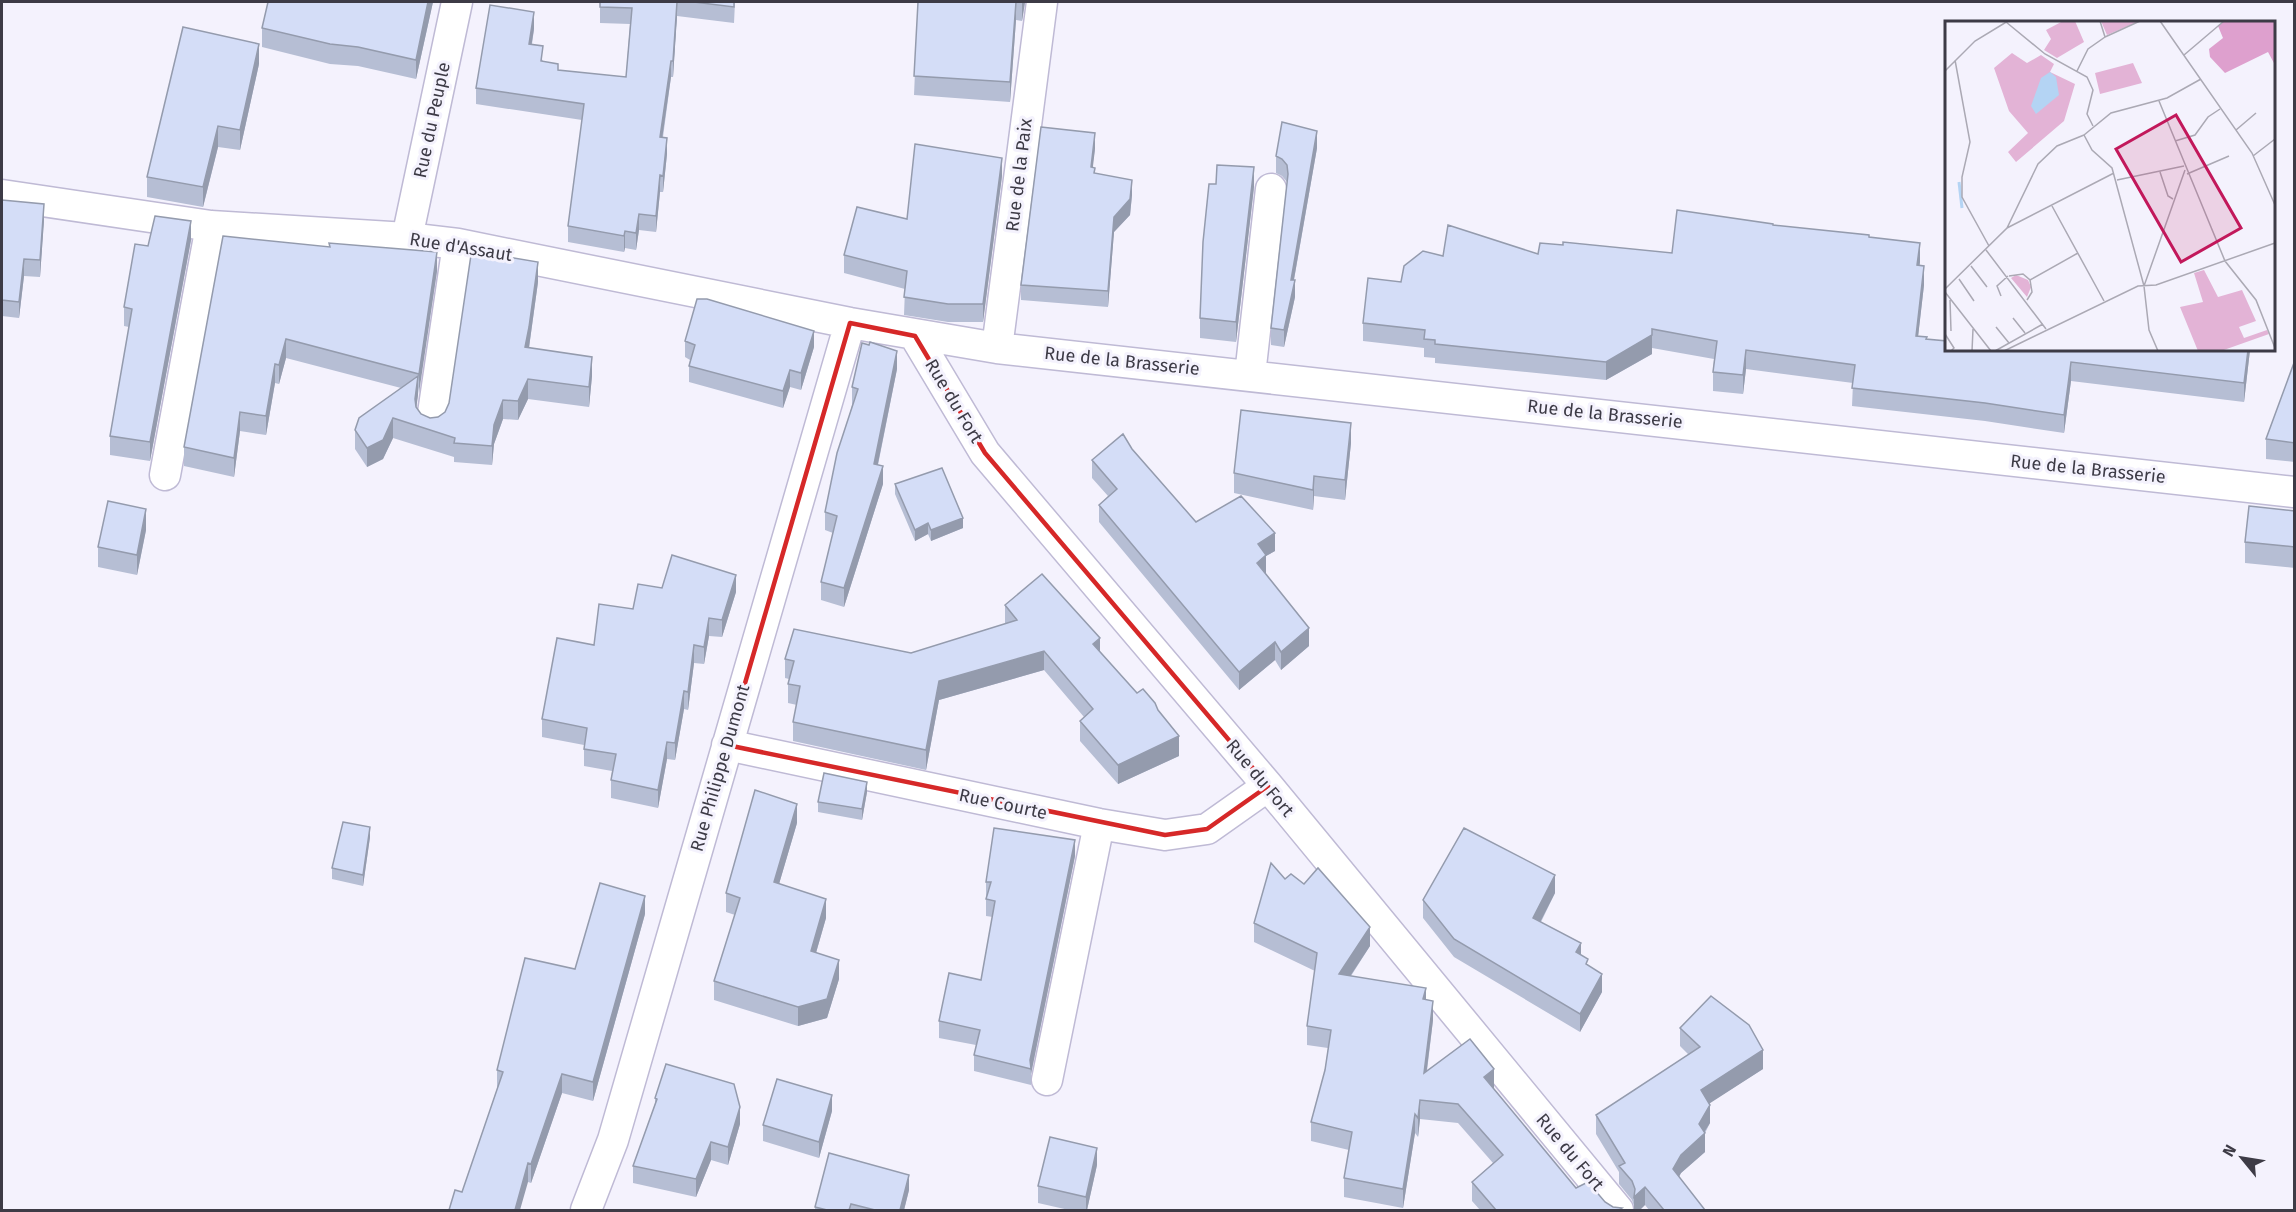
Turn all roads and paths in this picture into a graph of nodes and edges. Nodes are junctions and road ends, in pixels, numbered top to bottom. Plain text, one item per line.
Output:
1 (457, 2) edge
2 (1041, 2) edge
3 (1271, 189) dead end
4 (2, 195) edge
5 (210, 226) junction
6 (407, 238) junction
7 (458, 244) junction
8 (850, 323) junction
9 (915, 336) junction
10 (997, 348) junction
11 (1250, 375) junction
12 (432, 420) edge
13 (165, 475) dead end
14 (2295, 492) edge
15 (727, 745) junction
16 (1268, 786) junction
17 (1099, 824) junction
18 (1047, 1080) dead end
19 (586, 1210) edge
20 (1618, 1210) edge

1 - 6 street, Rue du Peuple
2 - 10 street, Rue de la Paix
3 - 11 street
4 - 5 street, Rue d'Assaut
5 - 6 street, Rue d'Assaut
5 - 13 street
6 - 7 street, Rue d'Assaut
7 - 8 street, Rue d'Assaut
7 - 12 street
8 - 9 street, Rue d'Assaut
8 - 15 street, Rue Philippe Dumont
9 - 10 street, Rue de la Brasserie
9 - 16 street, Rue du Fort
10 - 11 street, Rue de la Brasserie
11 - 14 street, Rue de la Brasserie
15 - 17 street, Rue Courte
15 - 19 street, Rue Philippe Dumont
16 - 17 street, Rue Courte
16 - 20 street, Rue du Fort
17 - 18 street

